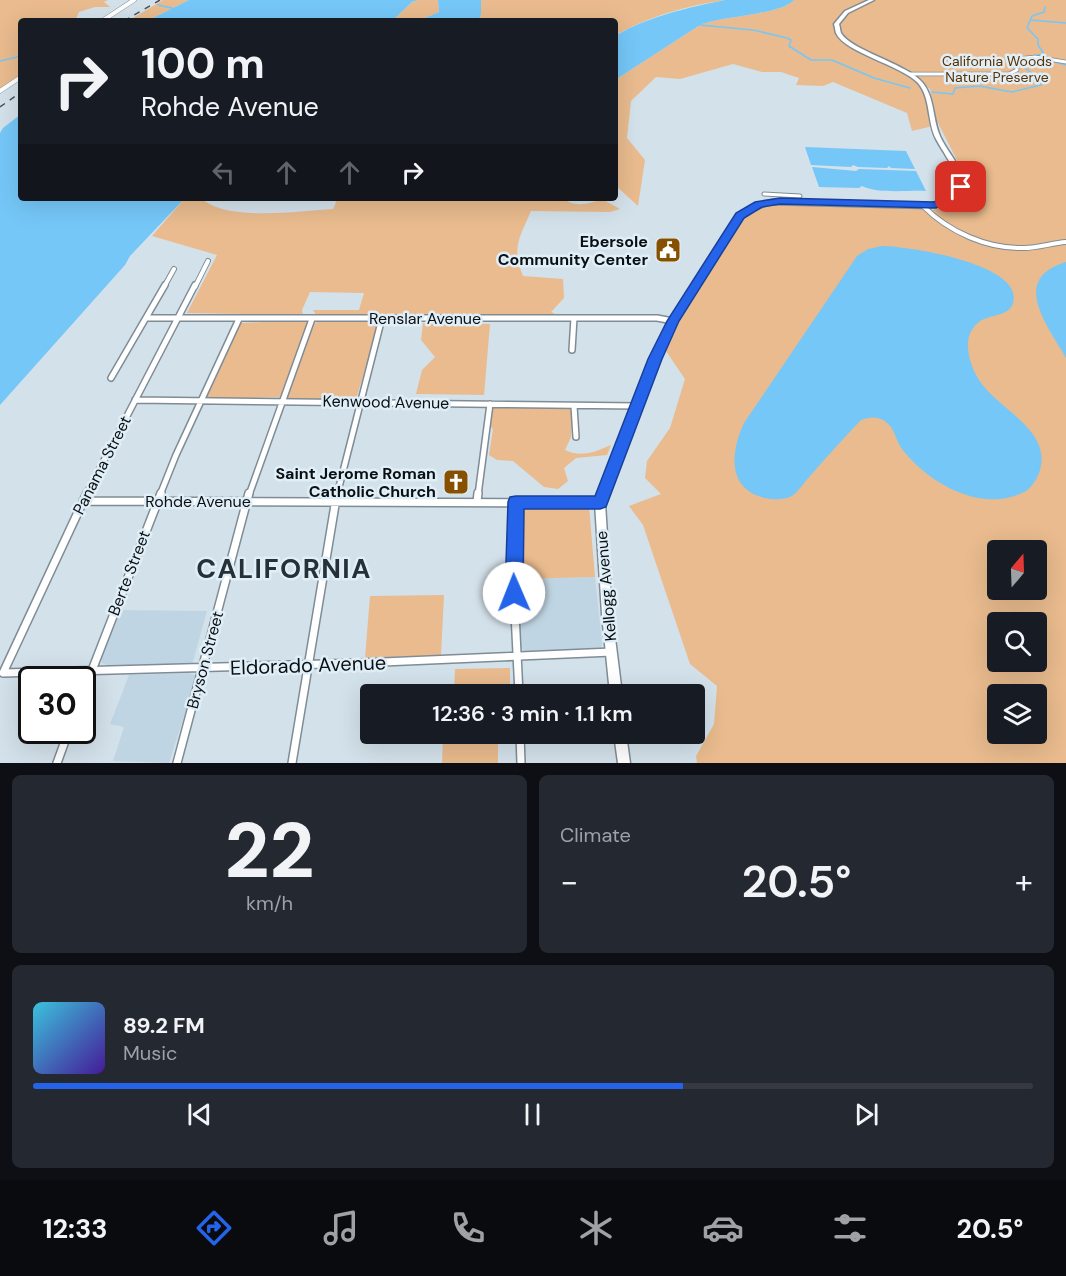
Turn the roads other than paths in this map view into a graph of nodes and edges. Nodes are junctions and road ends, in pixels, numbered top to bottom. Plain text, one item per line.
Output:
1 (134, 0) edge
2 (872, 0) edge
3 (107, 18) edge
4 (1066, 62) edge
5 (910, 74) junction
6 (18, 79) edge
7 (0, 91) edge
8 (764, 194) dead end
9 (800, 196) dead end
10 (923, 206) junction
11 (1066, 242) edge
12 (208, 261) dead end
13 (174, 269) dead end
14 (146, 318) junction
15 (382, 318) junction
16 (574, 318) junction
17 (177, 319) junction
18 (239, 319) junction
19 (312, 319) junction
20 (673, 321) junction
21 (572, 350) dead end
22 (111, 378) dead end
23 (135, 400) junction
24 (201, 400) junction
25 (282, 401) junction
26 (361, 401) junction
27 (490, 404) junction
28 (574, 406) junction
29 (638, 406) junction
30 (576, 437) dead end
31 (83, 501) junction
32 (157, 501) junction
33 (246, 502) junction
34 (335, 502) junction
35 (477, 502) junction
36 (516, 502) junction
37 (600, 502) junction
38 (612, 652) junction
39 (517, 656) junction
40 (308, 664) junction
41 (95, 666) edge
42 (204, 668) junction
43 (96, 671) edge
44 (3, 673) joint
45 (18, 673) edge
46 (518, 684) edge
47 (615, 684) edge
48 (64, 744) edge
49 (520, 744) edge
50 (621, 744) edge
51 (57, 763) edge
52 (177, 763) edge
53 (292, 763) edge
54 (520, 763) edge
55 (624, 763) edge

1 - 3 street
2 - 5 main road, Kellogg Avenue
4 - 5 street
5 - 10 main road, Kellogg Avenue
6 - 7 street
8 - 9 street
10 - 11 street
10 - 20 main road, Kellogg Avenue
12 - 17 street, Panama Street
13 - 14 street
14 - 17 street, Renslar Avenue
14 - 22 street
15 - 16 street, Renslar Avenue
15 - 19 street, Renslar Avenue
15 - 26 street
16 - 20 street, Renslar Avenue
16 - 21 street
17 - 18 street, Renslar Avenue
17 - 23 street, Panama Street
18 - 19 street, Renslar Avenue
18 - 24 street, Berte Street
19 - 25 street, Bryson Street
20 - 29 main road, Kellogg Avenue
23 - 24 street, Kenwood Avenue
23 - 31 street, Panama Street
24 - 25 street, Kenwood Avenue
24 - 32 street, Berte Street
25 - 26 street, Kenwood Avenue
25 - 33 street, Bryson Street
26 - 27 street, Kenwood Avenue
26 - 34 street
27 - 28 street, Kenwood Avenue
27 - 35 street
28 - 29 street, Kenwood Avenue
28 - 30 street
29 - 37 main road, Kellogg Avenue
31 - 32 street, Rohde Avenue
31 - 44 street, Panama Street
32 - 33 street, Rohde Avenue
32 - 41 street, Berte Street
33 - 34 street, Rohde Avenue
33 - 42 street, Bryson Street
34 - 35 street, Rohde Avenue
34 - 40 street
35 - 36 street, Rohde Avenue
36 - 37 street, Rohde Avenue
36 - 39 street
37 - 38 main road, Kellogg Avenue
38 - 39 street, Eldorado Avenue
38 - 47 main road, Kellogg Avenue
39 - 40 street, Eldorado Avenue
39 - 46 street
40 - 42 street, Eldorado Avenue
40 - 53 street
42 - 43 street, Eldorado Avenue
42 - 52 street, Bryson Street
44 - 45 street, Eldorado Avenue
48 - 51 street
49 - 54 street
50 - 55 main road

